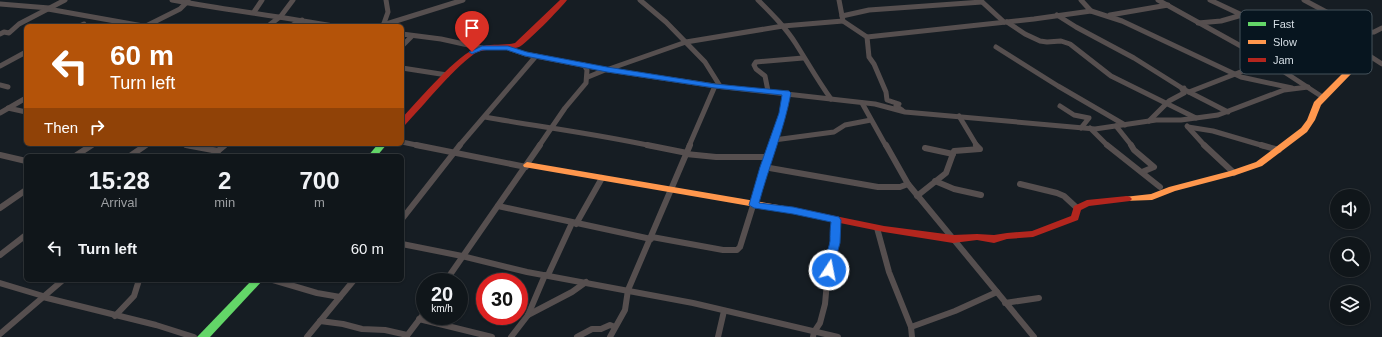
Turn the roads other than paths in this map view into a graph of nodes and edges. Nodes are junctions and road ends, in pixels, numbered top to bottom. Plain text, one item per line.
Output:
1 (65, 0) edge
2 (172, 0) edge
3 (262, 0) edge
4 (293, 0) edge
5 (386, 0) edge
6 (463, 0) edge
7 (564, 0) edge
8 (640, 0) edge
9 (767, 0) edge
10 (839, 0) edge
11 (1082, 0) edge
12 (1158, 0) edge
13 (1210, 0) edge
14 (1304, 0) edge
15 (188, 1) edge
16 (759, 1) edge
17 (981, 1) edge
18 (0, 4) edge
19 (1168, 5) junction
20 (49, 9) junction
21 (1323, 10) edge
22 (1091, 11) junction
23 (254, 12) junction
24 (1100, 14) junction
25 (1240, 14) edge
26 (1058, 15) junction
27 (281, 16) junction
28 (1240, 16) edge
29 (843, 18) junction
30 (302, 20) junction
31 (1005, 22) junction
32 (1198, 23) junction
33 (132, 24) edge
34 (150, 24) edge
35 (271, 24) edge
36 (295, 24) edge
37 (323, 24) edge
38 (384, 24) edge
39 (389, 24) edge
40 (783, 26) junction
41 (1382, 28) edge
42 (1372, 32) edge
43 (0, 34) edge
44 (404, 34) edge
45 (412, 36) junction
46 (867, 36) junction
47 (686, 42) junction
48 (404, 44) edge
49 (996, 47) dead end
50 (1240, 47) edge
51 (482, 48) junction
52 (508, 48) junction
53 (24, 53) edge
54 (536, 56) junction
55 (1372, 56) edge
56 (803, 58) junction
57 (1382, 64) edge
58 (584, 65) junction
59 (0, 66) edge
60 (404, 68) edge
61 (608, 70) junction
62 (1240, 72) edge
63 (1233, 74) junction
64 (1287, 74) edge
65 (1347, 74) edge
66 (447, 75) junction
67 (588, 77) junction
68 (0, 84) edge
69 (718, 86) junction
70 (8, 87) dead end
71 (1308, 87) junction
72 (1296, 88) junction
73 (1185, 90) junction
74 (768, 91) junction
75 (787, 93) junction
76 (1324, 98) junction
77 (24, 99) edge
78 (831, 100) junction
79 (862, 103) junction
80 (1165, 103) junction
81 (1060, 106) dead end
82 (8, 108) junction
83 (24, 112) edge
84 (906, 112) junction
85 (1228, 112) junction
86 (0, 113) edge
87 (959, 116) junction
88 (485, 117) junction
89 (1196, 118) junction
90 (871, 120) junction
91 (1182, 120) junction
92 (404, 121) edge
93 (1149, 121) junction
94 (1124, 124) junction
95 (1116, 126) junction
96 (1188, 127) junction
97 (552, 128) junction
98 (1081, 128) junction
99 (1090, 128) junction
100 (774, 140) junction
101 (404, 142) edge
102 (90, 146) edge
103 (144, 146) edge
104 (192, 146) edge
105 (224, 146) edge
106 (381, 146) edge
107 (925, 148) dead end
108 (1279, 150) junction
109 (218, 151) junction
110 (454, 152) junction
111 (687, 153) junction
112 (78, 154) edge
113 (133, 154) edge
114 (214, 154) edge
115 (374, 154) edge
116 (953, 154) junction
117 (0, 155) edge
118 (768, 157) junction
119 (24, 161) edge
120 (526, 166) junction
121 (764, 167) junction
122 (1142, 172) junction
123 (1234, 173) junction
124 (602, 178) junction
125 (935, 181) junction
126 (908, 184) junction
127 (1020, 184) dead end
128 (1160, 186) dead end
129 (24, 191) edge
130 (671, 191) junction
131 (981, 195) dead end
132 (917, 196) junction
133 (754, 205) junction
134 (498, 206) junction
135 (0, 208) edge
136 (1077, 208) junction
137 (404, 216) edge
138 (836, 220) junction
139 (574, 224) junction
140 (877, 228) junction
141 (24, 237) edge
142 (651, 238) junction
143 (953, 239) junction
144 (404, 244) edge
145 (0, 255) edge
146 (462, 256) junction
147 (451, 273) edge
148 (547, 275) junction
149 (61, 282) edge
150 (138, 282) edge
151 (256, 282) edge
152 (280, 282) edge
153 (352, 282) edge
154 (586, 282) junction
155 (0, 283) edge
156 (628, 290) junction
157 (997, 292) junction
158 (43, 297) junction
159 (340, 297) junction
160 (1039, 298) dead end
161 (1005, 303) junction
162 (724, 311) junction
163 (528, 315) joint
164 (115, 316) junction
165 (320, 321) junction
166 (416, 323) edge
167 (443, 325) edge
168 (521, 325) edge
169 (615, 327) junction
170 (911, 327) junction
171 (0, 334) edge
172 (813, 334) edge
173 (406, 336) edge
174 (194, 337) edge
175 (204, 337) edge
176 (307, 337) edge
177 (492, 337) edge
178 (512, 337) edge
179 (577, 337) edge
180 (610, 337) edge
181 (718, 337) edge
182 (838, 337) edge
183 (912, 337) edge
184 (1034, 337) edge

1 - 20 street
2 - 15 street
3 - 23 street
4 - 27 street
5 - 38 street
6 - 39 street
7 - 52 street
8 - 47 street
9 - 16 street
10 - 29 street
11 - 22 street
12 - 19 street
13 - 25 street
14 - 21 street
15 - 23 street
15 - 34 street
16 - 40 street
17 - 29 street
17 - 31 street
18 - 20 street
19 - 24 street
19 - 32 street
20 - 33 street
20 - 43 street
22 - 24 street
22 - 26 street
23 - 27 street
24 - 63 street
26 - 31 street
26 - 73 street
27 - 30 street
27 - 35 street
28 - 32 street
29 - 40 street
29 - 46 street
30 - 36 street
30 - 37 street
31 - 46 street
31 - 80 street
32 - 50 street
40 - 47 street
40 - 56 street
41 - 42 street
44 - 45 street
45 - 48 street
45 - 51 street
46 - 84 street
47 - 61 street
47 - 69 street
49 - 94 street
51 - 52 street
51 - 66 street
52 - 54 street
53 - 59 street
54 - 58 street
54 - 88 street
55 - 57 street
56 - 74 street
56 - 78 street
58 - 61 street
58 - 67 street
60 - 66 street
61 - 67 street
61 - 69 street
62 - 63 street
63 - 72 street
63 - 73 street
64 - 71 street
65 - 76 street
66 - 92 street
67 - 97 street
68 - 70 street
69 - 74 street
69 - 111 street
71 - 72 street
71 - 76 street
72 - 85 street
73 - 80 street
73 - 85 street
74 - 75 street
75 - 78 street
75 - 100 street
76 - 108 street
77 - 82 street
78 - 79 street
79 - 84 street
79 - 90 street
80 - 89 street
80 - 93 street
81 - 98 street
82 - 83 street
82 - 86 street
84 - 87 street
85 - 89 street
87 - 98 street
87 - 116 street
88 - 97 street
88 - 110 street
89 - 91 street
90 - 100 street
90 - 126 street
91 - 93 street
91 - 96 street
93 - 94 street
94 - 95 street
95 - 99 street
95 - 122 street
96 - 108 street
96 - 123 street
97 - 111 street
97 - 120 street
98 - 99 street
99 - 122 street
100 - 118 street
101 - 110 street
102 - 112 street
103 - 113 street
104 - 109 street
105 - 109 street
106 - 115 street
107 - 116 street
108 - 123 street
109 - 114 street
110 - 120 street
110 - 137 street
111 - 118 street
111 - 130 street
116 - 125 street
117 - 119 street
118 - 121 street
120 - 124 street
120 - 134 street
121 - 126 street
121 - 133 street
122 - 128 street
123 - 136 street
124 - 130 street
124 - 139 street
125 - 131 street
125 - 132 street
126 - 132 street
127 - 136 street
129 - 135 street
130 - 133 street
130 - 142 street
132 - 143 street
133 - 138 street
133 - 142 street
134 - 139 street
134 - 146 street
136 - 143 street
138 - 140 street
138 - 172 street
139 - 142 street
139 - 148 street
140 - 143 street
140 - 170 street
141 - 145 street
142 - 156 street
143 - 157 street
144 - 146 street
146 - 147 street
146 - 148 street
148 - 154 street
148 - 163 street
149 - 158 street
150 - 164 street
151 - 175 street
152 - 159 street
153 - 159 street
154 - 156 street
154 - 163 street
155 - 158 street
156 - 162 street
156 - 169 street
157 - 161 street
157 - 170 street
158 - 164 street
158 - 171 street
159 - 165 street
160 - 161 street
161 - 184 street
162 - 172 street
162 - 181 street
164 - 174 street
165 - 173 street
165 - 176 street
166 - 173 street
167 - 177 street
168 - 178 street
169 - 179 street
169 - 180 street
170 - 183 street
172 - 182 street

